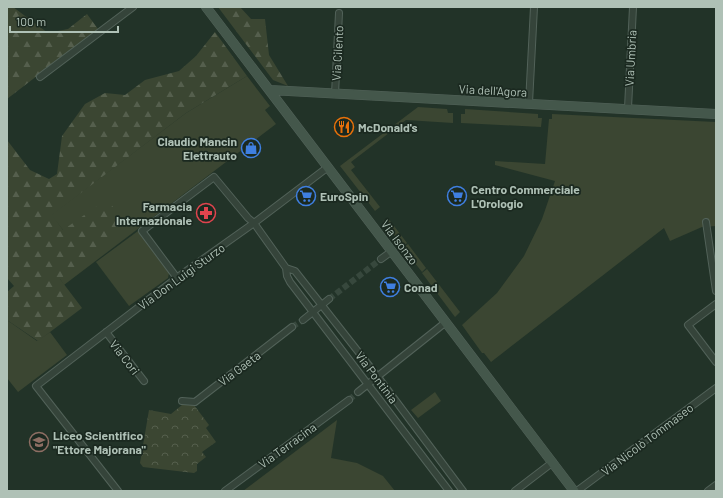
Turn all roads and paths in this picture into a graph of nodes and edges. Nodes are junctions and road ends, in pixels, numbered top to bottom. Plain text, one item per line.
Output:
1 (133, 7) edge
2 (206, 7) edge
3 (534, 7) edge
4 (633, 7) edge
5 (339, 13) dead end
6 (40, 77) dead end
7 (270, 90) junction
8 (335, 94) junction
9 (529, 103) junction
10 (628, 108) junction
11 (716, 114) edge
12 (328, 167) junction
13 (706, 222) dead end
14 (254, 223) junction
15 (392, 251) junction
16 (381, 260) tunnel mouth
17 (286, 268) junction
18 (715, 271) edge
19 (177, 278) junction
20 (716, 291) edge
21 (329, 299) tunnel mouth
22 (716, 304) edge
23 (322, 305) junction
24 (312, 312) junction
25 (303, 320) tunnel mouth
26 (446, 322) junction
27 (292, 327) tunnel mouth
28 (106, 332) junction
29 (716, 362) edge
30 (378, 377) junction
31 (144, 381) dead end
32 (368, 385) junction
33 (716, 388) edge
34 (358, 392) tunnel mouth
35 (349, 400) tunnel mouth
36 (182, 401) dead end
37 (553, 462) junction
38 (716, 485) edge
39 (118, 491) edge
40 (225, 491) edge
41 (449, 491) edge
42 (463, 491) edge
43 (515, 491) edge
44 (576, 491) edge
45 (708, 491) edge

1 - 6 street
2 - 7 main road, Via Isonzo
3 - 9 street
4 - 10 street, Via Umbria
5 - 8 street, Via Cilento
7 - 8 main road, Via dell'Agora
7 - 12 main road, Via Isonzo
8 - 9 main road, Via dell'Agora
9 - 10 main road, Via dell'Agora
10 - 11 main road, Via dell'Agora
12 - 14 street, Via Don Luigi Sturzo
12 - 15 main road, Via Isonzo
13 - 18 street
14 - 17 street, Via Pontinia
14 - 19 street, Via Don Luigi Sturzo
14 - 19 street, Via Pontinia
15 - 16 street
15 - 26 main road, Via Isonzo
17 - 23 street, Via Pontinia
17 - 24 street, Via Pontinia
18 - 20 street
19 - 28 street, Via Don Luigi Sturzo
21 - 23 street
22 - 29 street
23 - 24 street
23 - 30 street, Via Pontinia
24 - 25 street
24 - 32 street, Via Pontinia
26 - 30 street
26 - 37 main road, Via Isonzo
27 - 36 street, Via Gaeta
28 - 31 street, Via Cori
28 - 39 street, Via Don Luigi Sturzo
30 - 32 street
30 - 42 street, Via Pontinia
32 - 34 street
32 - 41 street, Via Pontinia
33 - 44 street, Via Nicolò Tommaseo
35 - 40 street, Via Terracina
37 - 43 street
37 - 44 main road, Via Isonzo
38 - 45 street

